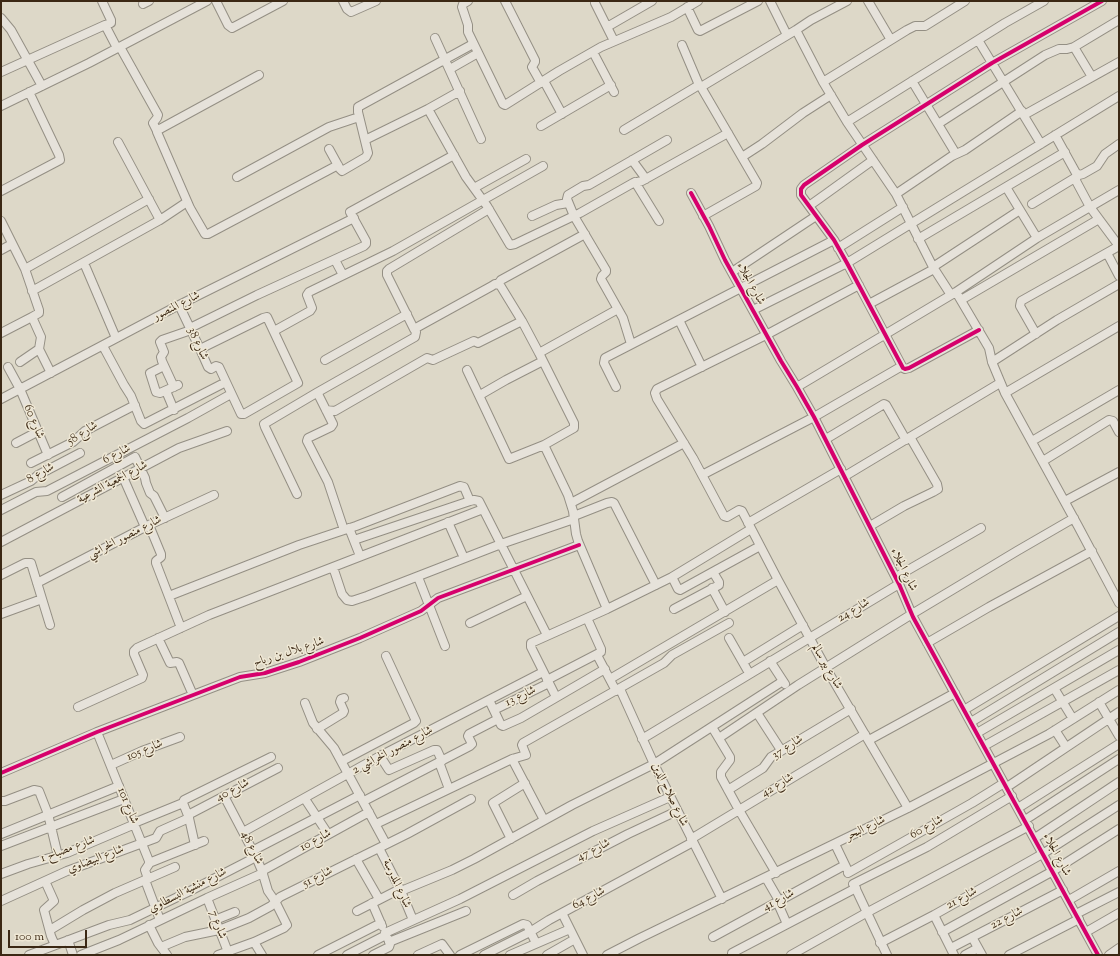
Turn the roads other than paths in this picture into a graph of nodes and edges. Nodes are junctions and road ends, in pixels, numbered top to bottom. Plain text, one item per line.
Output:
1 (102, 1) edge
2 (207, 1) edge
3 (216, 1) edge
4 (283, 1) edge
5 (343, 1) edge
6 (376, 1) edge
7 (468, 1) edge
8 (505, 1) edge
9 (652, 1) edge
10 (758, 1) edge
11 (770, 1) edge
12 (847, 1) edge
13 (868, 1) edge
14 (947, 1) edge
15 (965, 1) edge
16 (1044, 1) edge
17 (1102, 1) edge
18 (594, 3) dead end
19 (692, 3) edge
20 (952, 9) junction
21 (1, 18) edge
22 (1119, 20) edge
23 (105, 25) junction
24 (607, 27) junction
25 (796, 30) junction
26 (787, 35) junction
27 (435, 38) dead end
28 (891, 40) junction
29 (978, 40) junction
30 (614, 41) junction
31 (474, 44) junction
32 (682, 45) dead end
33 (1074, 47) junction
34 (118, 48) junction
35 (593, 52) junction
36 (478, 53) junction
37 (446, 59) junction
38 (28, 60) junction
39 (1119, 62) edge
40 (992, 63) junction
41 (450, 69) junction
42 (1, 72) edge
43 (259, 75) dead end
44 (1092, 77) junction
45 (912, 81) junction
46 (1003, 81) junction
47 (542, 82) junction
48 (823, 82) junction
49 (42, 86) junction
50 (700, 86) junction
51 (460, 91) junction
52 (29, 92) junction
53 (831, 95) junction
54 (1119, 96) edge
55 (926, 105) junction
56 (1, 106) edge
57 (428, 109) junction
58 (1023, 113) junction
59 (562, 114) junction
60 (359, 117) junction
61 (847, 122) junction
62 (938, 124) junction
63 (541, 126) dead end
64 (624, 130) dead end
65 (157, 131) junction
66 (728, 134) junction
67 (1055, 135) junction
68 (481, 139) dead end
69 (364, 140) junction
70 (667, 140) dead end
71 (118, 142) dead end
72 (1041, 144) junction
73 (1119, 144) edge
74 (862, 145) junction
75 (329, 149) dead end
76 (1065, 152) junction
77 (956, 154) junction
78 (454, 156) junction
79 (742, 157) junction
80 (526, 159) dead end
81 (632, 160) junction
82 (873, 160) junction
83 (338, 165) junction
84 (543, 166) dead end
85 (237, 177) dead end
86 (1078, 177) junction
87 (646, 179) junction
88 (635, 182) junction
89 (1006, 187) junction
90 (474, 188) junction
91 (1119, 190) edge
92 (1, 192) edge
93 (691, 193) dead end
94 (896, 194) junction
95 (149, 198) junction
96 (483, 199) junction
97 (187, 202) junction
98 (568, 203) junction
99 (1032, 204) dead end
100 (809, 206) junction
101 (1090, 206) junction
102 (903, 207) junction
103 (489, 208) junction
104 (1020, 210) junction
105 (532, 216) dead end
106 (574, 216) junction
107 (703, 216) junction
108 (816, 216) junction
109 (354, 218) junction
110 (1099, 219) junction
111 (160, 220) junction
112 (1, 221) edge
113 (659, 221) dead end
114 (912, 224) junction
115 (585, 234) junction
116 (1037, 238) junction
117 (918, 239) junction
118 (834, 240) junction
119 (12, 244) junction
120 (1119, 246) edge
121 (838, 248) junction
122 (1, 250) edge
123 (1106, 253) junction
124 (335, 260) junction
125 (84, 263) junction
126 (847, 263) junction
127 (934, 268) junction
128 (25, 269) junction
129 (732, 272) junction
130 (343, 275) junction
131 (1119, 276) edge
132 (498, 284) junction
133 (1119, 284) edge
134 (859, 285) junction
135 (741, 288) junction
136 (32, 291) junction
137 (953, 293) junction
138 (961, 300) junction
139 (869, 304) junction
140 (179, 305) junction
141 (618, 309) junction
142 (753, 310) junction
143 (407, 314) junction
144 (32, 316) junction
145 (679, 320) junction
146 (522, 321) junction
147 (1119, 326) edge
148 (190, 329) junction
149 (414, 329) junction
150 (274, 330) junction
151 (979, 330) junction
152 (1, 333) edge
153 (885, 334) junction
154 (1036, 334) junction
155 (766, 335) junction
156 (116, 338) junction
157 (631, 344) junction
158 (103, 346) junction
159 (200, 349) junction
160 (39, 350) junction
161 (539, 353) junction
162 (325, 360) dead end
163 (543, 361) junction
164 (20, 362) dead end
165 (992, 362) junction
166 (164, 366) junction
167 (902, 366) junction
168 (8, 367) dead end
169 (702, 367) junction
170 (467, 370) dead end
171 (51, 373) junction
172 (226, 382) junction
173 (1000, 383) junction
174 (616, 387) dead end
175 (797, 387) junction
176 (20, 389) junction
177 (1119, 390) edge
178 (166, 391) junction
179 (318, 392) junction
180 (1005, 393) junction
181 (231, 394) junction
182 (480, 395) junction
183 (1, 399) edge
184 (135, 405) junction
185 (174, 410) junction
186 (326, 410) junction
187 (814, 417) junction
188 (227, 431) dead end
189 (37, 432) junction
190 (1119, 432) edge
191 (826, 439) junction
192 (908, 439) junction
193 (1032, 441) junction
194 (16, 443) dead end
195 (684, 443) junction
196 (544, 444) junction
197 (80, 453) dead end
198 (48, 455) junction
199 (1043, 461) junction
200 (31, 463) dead end
201 (101, 463) junction
202 (141, 467) junction
203 (1119, 472) edge
204 (106, 473) junction
205 (843, 473) junction
206 (702, 475) junction
207 (123, 477) junction
208 (297, 494) dead end
209 (1, 495) edge
210 (214, 495) dead end
211 (62, 497) dead end
212 (470, 501) junction
213 (1065, 501) junction
214 (571, 503) junction
215 (483, 509) junction
216 (1, 510) edge
217 (574, 517) junction
218 (165, 518) junction
219 (1074, 518) junction
220 (448, 522) junction
221 (147, 526) junction
222 (750, 526) junction
223 (870, 526) junction
224 (981, 528) dead end
225 (346, 529) junction
226 (354, 540) junction
227 (1, 542) edge
228 (501, 544) junction
229 (579, 545) junction
230 (760, 546) junction
231 (1092, 551) junction
232 (360, 556) junction
233 (464, 558) junction
234 (333, 567) junction
235 (514, 570) junction
236 (713, 572) junction
237 (1, 575) edge
238 (418, 577) junction
239 (672, 577) junction
240 (778, 580) junction
241 (898, 581) junction
242 (37, 583) junction
243 (656, 585) junction
244 (712, 588) junction
245 (168, 596) junction
246 (527, 596) junction
247 (42, 598) junction
248 (1119, 603) edge
249 (428, 606) junction
250 (607, 609) junction
251 (674, 610) dead end
252 (725, 612) junction
253 (1, 614) edge
254 (912, 614) junction
255 (1119, 616) edge
256 (587, 618) junction
257 (470, 623) dead end
258 (729, 623) dead end
259 (50, 625) dead end
260 (803, 626) junction
261 (181, 628) junction
262 (1119, 632) edge
263 (547, 635) junction
264 (158, 638) junction
265 (729, 638) dead end
266 (809, 638) junction
267 (928, 643) junction
268 (445, 646) dead end
269 (1119, 650) edge
270 (598, 655) junction
271 (386, 656) dead end
272 (770, 661) junction
273 (743, 662) junction
274 (826, 668) junction
275 (605, 669) junction
276 (1119, 670) edge
277 (543, 672) junction
278 (750, 673) junction
279 (610, 679) junction
280 (1040, 679) junction
281 (548, 681) junction
282 (783, 681) junction
283 (1054, 688) junction
284 (618, 690) junction
285 (1119, 690) edge
286 (790, 691) junction
287 (955, 693) junction
288 (1046, 693) junction
289 (193, 695) junction
290 (556, 697) junction
291 (344, 698) dead end
292 (489, 700) junction
293 (1005, 700) junction
294 (1063, 702) junction
295 (1099, 702) junction
296 (305, 703) dead end
297 (78, 707) dead end
298 (851, 709) junction
299 (494, 710) junction
300 (964, 710) junction
301 (1119, 712) edge
302 (757, 713) junction
303 (1011, 713) junction
304 (1108, 718) junction
305 (498, 719) junction
306 (1073, 719) junction
307 (971, 722) junction
308 (712, 727) junction
309 (317, 729) junction
310 (1055, 730) junction
311 (97, 732) junction
312 (977, 733) junction
313 (1119, 736) edge
314 (180, 737) dead end
315 (867, 737) junction
316 (719, 738) junction
317 (642, 739) junction
318 (1119, 744) edge
319 (984, 746) junction
320 (1066, 747) junction
321 (781, 750) junction
322 (380, 756) junction
323 (271, 757) dead end
324 (512, 759) junction
325 (1119, 759) edge
326 (342, 761) junction
327 (441, 762) junction
328 (993, 763) junction
329 (654, 764) junction
330 (111, 766) junction
331 (278, 768) dead end
332 (1, 773) edge
333 (349, 774) junction
334 (1119, 782) edge
335 (525, 783) junction
336 (1006, 785) junction
337 (119, 786) junction
338 (449, 789) junction
339 (728, 790) junction
340 (224, 796) junction
341 (1012, 796) junction
342 (670, 797) junction
343 (362, 798) junction
344 (124, 799) junction
345 (305, 799) junction
346 (471, 799) dead end
347 (1, 801) edge
348 (182, 803) junction
349 (1119, 805) edge
350 (908, 808) junction
351 (1018, 808) junction
352 (739, 810) junction
353 (677, 811) junction
354 (369, 812) junction
355 (48, 814) junction
356 (188, 817) junction
357 (317, 817) junction
358 (544, 820) junction
359 (1027, 823) junction
360 (135, 824) junction
361 (376, 824) junction
362 (51, 827) junction
363 (1119, 830) edge
364 (243, 832) junction
365 (1, 834) edge
366 (328, 834) junction
367 (1035, 838) junction
368 (511, 839) junction
369 (692, 840) junction
370 (204, 841) dead end
371 (142, 843) junction
372 (195, 844) junction
373 (835, 844) junction
374 (1, 846) edge
375 (382, 846) junction
376 (1044, 853) junction
377 (254, 854) junction
378 (58, 856) junction
379 (356, 859) junction
380 (150, 863) junction
381 (175, 867) dead end
382 (847, 869) junction
383 (1053, 871) junction
384 (1119, 871) edge
385 (263, 872) junction
386 (776, 873) junction
387 (1, 874) edge
388 (766, 878) junction
389 (147, 879) junction
390 (45, 881) junction
391 (854, 886) junction
392 (400, 890) junction
393 (1063, 890) junction
394 (1119, 892) edge
395 (513, 895) dead end
396 (207, 898) junction
397 (722, 899) junction
398 (1069, 900) junction
399 (1, 901) edge
400 (275, 901) junction
401 (376, 901) junction
402 (778, 902) junction
403 (155, 908) junction
404 (357, 911) dead end
405 (466, 911) dead end
406 (235, 912) dead end
407 (562, 913) junction
408 (866, 913) junction
409 (1119, 913) edge
410 (934, 915) junction
411 (1078, 916) junction
412 (160, 920) junction
413 (215, 920) junction
414 (413, 920) junction
415 (381, 923) junction
416 (787, 924) junction
417 (149, 925) junction
418 (570, 929) junction
419 (50, 930) junction
420 (219, 930) junction
421 (530, 932) junction
422 (942, 932) junction
423 (1086, 932) junction
424 (713, 936) dead end
425 (972, 936) junction
426 (388, 939) junction
427 (575, 939) junction
428 (68, 940) junction
429 (254, 942) junction
430 (880, 942) junction
431 (536, 943) junction
432 (55, 946) junction
433 (161, 947) junction
434 (1119, 948) edge
435 (952, 951) edge
436 (980, 951) edge
437 (228, 952) junction
438 (92, 953) edge
439 (29, 955) edge
440 (73, 955) edge
441 (81, 955) edge
442 (167, 955) edge
443 (218, 955) edge
444 (262, 955) edge
445 (318, 955) edge
446 (347, 955) edge
447 (373, 955) edge
448 (418, 955) edge
449 (450, 955) edge
450 (460, 955) edge
451 (484, 955) edge
452 (510, 955) edge
453 (547, 955) edge
454 (583, 955) edge
455 (607, 955) edge
456 (732, 955) edge
457 (790, 955) edge
458 (887, 955) edge
459 (965, 955) edge
460 (1009, 955) edge
461 (1098, 955) edge
462 (1109, 955) edge

1 - 23 street
2 - 34 street
3 - 4 street
5 - 6 street
7 - 31 street
8 - 47 street
9 - 24 street
10 - 19 street
11 - 26 street
12 - 25 street
13 - 28 street
14 - 20 street
15 - 20 street
16 - 29 street
17 - 40 street
18 - 24 street
19 - 30 street
20 - 28 street
21 - 38 street
22 - 33 street
23 - 34 street
23 - 38 street
24 - 30 street
25 - 26 street
25 - 48 street
26 - 50 street
27 - 37 street
28 - 48 street
29 - 40 street
29 - 45 street
30 - 35 street
31 - 36 street
31 - 37 street
32 - 50 street
33 - 44 street
33 - 46 street
34 - 49 street
34 - 65 street
35 - 47 street
35 - 59 street
36 - 41 street
36 - 47 street
37 - 41 street
37 - 60 street
38 - 42 street
38 - 49 street
39 - 44 street
40 - 46 street
40 - 55 street
41 - 51 street
43 - 65 street
44 - 58 street
45 - 55 street
45 - 61 street
46 - 58 street
46 - 62 street
47 - 59 street
48 - 53 street
49 - 52 street
50 - 64 street
50 - 66 street
51 - 57 street
51 - 68 street
52 - 56 street
52 - 92 street
53 - 61 street
53 - 79 street
54 - 67 street
55 - 62 street
55 - 74 street
57 - 69 street
57 - 78 street
58 - 72 street
58 - 77 street
59 - 63 street
60 - 69 street
60 - 85 street
61 - 74 street
62 - 77 street
65 - 97 street
66 - 79 street
66 - 87 street
67 - 72 street
67 - 76 street
69 - 83 street
70 - 81 street
71 - 95 street
72 - 114 street
73 - 86 street
74 - 82 street
74 - 100 street
75 - 83 street
76 - 86 street
76 - 89 street
77 - 94 street
78 - 90 street
78 - 109 street
79 - 107 street
80 - 90 street
81 - 87 street
81 - 98 street
82 - 94 street
82 - 100 street
83 - 97 street
84 - 96 street
86 - 99 street
86 - 101 street
87 - 88 street
88 - 106 street
88 - 113 street
89 - 104 street
89 - 117 street
90 - 96 street
91 - 101 street
93 - 107 street, شارع الجلاء
94 - 102 street
95 - 111 street
95 - 128 street
96 - 103 street
96 - 130 street
97 - 111 street
98 - 105 street
98 - 106 street
100 - 108 street
101 - 110 street
101 - 116 street
102 - 114 street
102 - 121 street
103 - 106 street
103 - 143 street
104 - 116 street
104 - 127 street
106 - 115 street
107 - 129 street, شارع الجلاء
108 - 118 street
108 - 129 street
109 - 124 street
109 - 140 street, شارع المنصور
110 - 120 street
110 - 138 street
111 - 125 street
112 - 119 street
114 - 117 street
114 - 126 street
115 - 132 street
115 - 141 street
116 - 137 street
117 - 127 street
118 - 121 street
118 - 135 street
119 - 122 street
119 - 128 street
120 - 123 street
121 - 126 street
123 - 131 street
123 - 154 street
124 - 130 street
124 - 148 street
125 - 136 street
125 - 156 street
126 - 134 street
126 - 142 street
127 - 137 street
127 - 139 street
128 - 136 street
129 - 135 street, شارع الجلاء
130 - 150 street
132 - 146 street
132 - 149 street
133 - 154 street
134 - 139 street
134 - 155 street
135 - 142 street, شارع الجلاء
135 - 145 street
136 - 144 street
137 - 138 street
137 - 153 street
138 - 151 street
139 - 153 street
140 - 148 street, شارع 38
140 - 156 street, شارع المنصور
141 - 157 street
141 - 161 street
142 - 155 street, شارع الجلاء
143 - 149 street
143 - 162 street
144 - 152 street
144 - 160 street
145 - 157 street
145 - 169 street
146 - 161 street
146 - 186 street
147 - 180 street
148 - 159 street, شارع 38
148 - 166 street
149 - 179 street
150 - 159 street
150 - 181 street, شارع 38
151 - 165 street
151 - 167 street
153 - 167 street
153 - 175 street
154 - 165 street
155 - 169 street
155 - 175 street, شارع الجلاء
156 - 158 street, شارع المنصور
157 - 174 street
158 - 171 street, شارع المنصور
158 - 184 street
159 - 172 street, شارع 38
160 - 164 street
160 - 171 street
161 - 163 street
163 - 182 street
163 - 196 street
165 - 173 street
166 - 178 street
166 - 178 street
167 - 187 street
168 - 176 street, شارع 60
169 - 195 street
170 - 182 street
171 - 176 street, شارع المنصور
172 - 181 street, شارع 38
172 - 185 street
173 - 180 street
173 - 192 street
175 - 187 street, شارع الجلاء
176 - 183 street, شارع المنصور
176 - 189 street, شارع 60
177 - 193 street
178 - 185 street
179 - 186 street
179 - 208 street
180 - 193 street
181 - 201 street, شارع 6
182 - 196 street
184 - 185 street
184 - 198 street, شارع 58
186 - 225 street
187 - 191 street, شارع الجلاء
187 - 206 street
188 - 202 street, شارع الجمعية الشرعية
189 - 194 street
189 - 198 street, شارع 60
190 - 199 street
191 - 192 street
191 - 205 street, شارع الجلاء
192 - 205 street
192 - 223 street
193 - 199 street
195 - 206 street
195 - 214 street
196 - 214 street
197 - 209 street, شارع 8
198 - 200 street, شارع 58
199 - 213 street
201 - 204 street
201 - 216 street, شارع 6
202 - 204 street
202 - 207 street, شارع الجمعية الشرعية
202 - 218 street
203 - 213 street
204 - 211 street
205 - 222 street
205 - 223 street, شارع الجلاء
206 - 222 street
207 - 221 street
207 - 227 street, شارع الجمعية الشرعية
210 - 218 street, شارع منصور الخراشي
212 - 215 street
212 - 225 street
212 - 226 street
213 - 219 street
214 - 217 street
215 - 220 street
215 - 228 street
217 - 228 street
217 - 229 street
217 - 243 street
218 - 221 street, شارع منصور الخراشي
219 - 231 street
219 - 254 street
220 - 232 street
220 - 233 street
221 - 242 street, شارع منصور الخراشي
221 - 245 street
222 - 230 street, شارع بير سالم
222 - 239 street
223 - 241 street, شارع الجلاء
224 - 241 street, شارع 24
225 - 226 street
225 - 245 street
226 - 232 street
228 - 233 street
228 - 235 street
229 - 235 street, شارع بلال بن رباح
229 - 250 street
230 - 236 street
230 - 240 street, شارع بير سالم
231 - 248 street
231 - 267 street
232 - 234 street
233 - 238 street
234 - 238 street
234 - 261 street
235 - 246 street
235 - 249 street, شارع بلال بن رباح
236 - 239 street
236 - 244 street
237 - 242 street
238 - 249 street
239 - 243 street
240 - 252 street
240 - 260 street, شارع بير سالم
241 - 254 street, شارع الجلاء
241 - 266 street, شارع 24
242 - 247 street
243 - 250 street
244 - 251 street
244 - 252 street
245 - 261 street
246 - 257 street
246 - 263 street
247 - 253 street
247 - 259 street
249 - 268 street
249 - 289 street, شارع بلال بن رباح
250 - 256 street
252 - 279 street
254 - 267 street, شارع الجلاء
254 - 274 street
255 - 300 street
256 - 263 street
256 - 270 street, شارع صلاح الدين
258 - 284 street
260 - 266 street, شارع بير سالم
260 - 273 street
261 - 264 street
262 - 280 street
263 - 277 street
264 - 289 street
264 - 297 street
265 - 273 street
266 - 272 street, شارع 24
266 - 274 street, شارع بير سالم
267 - 287 street, شارع الجلاء
269 - 283 street
270 - 275 street, شارع صلاح الدين
270 - 281 street, شارع 13
271 - 326 street
272 - 278 street, شارع 24
272 - 282 street
273 - 278 street
274 - 286 street
274 - 298 street, شارع بير سالم
275 - 279 street, شارع صلاح الدين
275 - 290 street
276 - 294 street
277 - 281 street
277 - 292 street, شارع منصور الخراشي 2
278 - 317 street, شارع 24
279 - 284 street, شارع صلاح الدين
280 - 288 street
280 - 293 street
281 - 290 street
281 - 299 street, شارع 13
282 - 286 street
282 - 308 street
283 - 288 street
283 - 294 street
284 - 317 street, شارع صلاح الدين
284 - 324 street
285 - 295 street, شارع البحر
286 - 302 street
287 - 300 street, شارع الجلاء
287 - 315 street, شارع 42
288 - 303 street
289 - 311 street, شارع بلال بن رباح
290 - 305 street
291 - 309 street
292 - 299 street
292 - 322 street, شارع منصور الخراشي 2
293 - 303 street
293 - 307 street
294 - 306 street
294 - 319 street
295 - 304 street
295 - 306 street, شارع البحر
296 - 309 street, شارع المدرسة
298 - 315 street, شارع بير سالم
298 - 321 street, شارع 37
299 - 305 street
300 - 307 street, شارع الجلاء
301 - 304 street, شارع 60
302 - 316 street
302 - 321 street
303 - 312 street
304 - 313 street
304 - 320 street, شارع 60
305 - 327 street, شارع منشية البسطاوي
306 - 310 street, شارع البحر
307 - 312 street, شارع الجلاء
308 - 316 street
308 - 329 street
309 - 326 street, شارع المدرسة
310 - 320 street
310 - 328 street, شارع البحر
311 - 330 street, شارع 101
311 - 332 street, شارع بلال بن رباح
312 - 319 street, شارع الجلاء
314 - 330 street, شارع 105
315 - 350 street, شارع بير سالم
315 - 352 street, شارع 42
316 - 339 street
317 - 329 street, شارع صلاح الدين
318 - 351 street
319 - 328 street, شارع الجلاء
320 - 336 street, شارع 60
321 - 339 street, شارع 37
322 - 327 street
322 - 333 street, شارع منصور الخراشي 2
323 - 348 street, شارع مصباح 1
324 - 335 street
324 - 338 street
325 - 359 street
326 - 333 street, شارع المدرسة
327 - 338 street
327 - 343 street, شارع منشية البسطاوي
328 - 336 street, شارع الجلاء
328 - 350 street, شارع البحر
329 - 342 street, شارع صلاح الدين
329 - 358 street
330 - 337 street, شارع 101
331 - 340 street, شارع 40
333 - 343 street, شارع المدرسة
333 - 345 street, شارع منصور الخراشي 2
334 - 367 street
335 - 358 street
335 - 368 street
336 - 341 street, شارع الجلاء
336 - 382 street, شارع 60
337 - 344 street, شارع 101
337 - 355 street
338 - 361 street
339 - 352 street
340 - 356 street, شارع 40
340 - 364 street, شارع 48
341 - 351 street, شارع الجلاء
341 - 391 street
342 - 353 street, شارع صلاح الدين
342 - 414 street
343 - 354 street, شارع المدرسة
343 - 357 street, شارع منشية البسطاوي
344 - 360 street, شارع 101
344 - 362 street
345 - 357 street
345 - 364 street, شارع منصور الخراشي 2
346 - 375 street, شارع 51
347 - 355 street
348 - 356 street
348 - 360 street, شارع مصباح 1
349 - 376 street, شارع 21
350 - 373 street, شارع البحر
351 - 359 street, شارع الجلاء
352 - 369 street, شارع 42
352 - 386 street
353 - 369 street, شارع صلاح الدين
353 - 395 street, شارع 47
354 - 361 street, شارع المدرسة
354 - 366 street, شارع 10
355 - 362 street
355 - 365 street
356 - 371 street, شارع البيضاوي
356 - 372 street
357 - 366 street
357 - 377 street, شارع منشية البسطاوي
358 - 368 street
359 - 367 street, شارع الجلاء
359 - 408 street
360 - 371 street, شارع 101
360 - 378 street, شارع مصباح 1
361 - 375 street, شارع المدرسة
362 - 374 street
362 - 378 street
363 - 383 street
364 - 377 street, شارع 48
366 - 385 street, شارع 10
367 - 376 street, شارع الجلاء
368 - 392 street
369 - 397 street, شارع صلاح الدين
369 - 407 street, شارع 64
370 - 372 street
371 - 380 street, شارع 101
371 - 390 street, شارع البيضاوي
372 - 380 street
373 - 382 street
373 - 386 street, شارع البحر
375 - 379 street, شارع 51
375 - 392 street, شارع المدرسة
376 - 383 street, شارع الجلاء
376 - 410 street, شارع 21
377 - 385 street, شارع 48
377 - 403 street, شارع منشية البسطاوي
378 - 387 street, شارع مصباح 1
379 - 400 street, شارع 51
379 - 401 street
380 - 389 street, شارع 101
381 - 389 street
382 - 391 street
382 - 402 street, شارع 41
383 - 393 street, شارع الجلاء
383 - 422 street
384 - 398 street
385 - 396 street, شارع 10
385 - 400 street, شارع 48
386 - 388 street, شارع البحر
388 - 397 street, شارع البحر
388 - 402 street
389 - 403 street
389 - 419 street
390 - 399 street, شارع البيضاوي
390 - 419 street
391 - 408 street
391 - 416 street
392 - 401 street
392 - 414 street, شارع المدرسة
393 - 398 street, شارع الجلاء
393 - 425 street, شارع 22
394 - 411 street
396 - 412 street, شارع 10
396 - 413 street, شارع 7
397 - 455 street, شارع البحر
398 - 411 street, شارع الجلاء
400 - 420 street, شارع 51
400 - 429 street, شارع 48
401 - 404 street
401 - 415 street
402 - 416 street
402 - 424 street, شارع 41
403 - 412 street
403 - 428 street, شارع منشية البسطاوي
405 - 426 street
406 - 413 street
407 - 418 street
407 - 421 street, شارع 64
408 - 430 street
408 - 457 street
409 - 423 street
410 - 422 street
410 - 430 street, شارع 21
411 - 423 street, شارع الجلاء
411 - 460 street
412 - 417 street, شارع 10
413 - 420 street, شارع 7
414 - 426 street
415 - 426 street
415 - 445 street
416 - 456 street
417 - 433 street
417 - 438 street, شارع 10
418 - 427 street
418 - 431 street
419 - 432 street
420 - 433 street, شارع 51
420 - 437 street, شارع 7
421 - 431 street
421 - 450 street
421 - 451 street, شارع 64
422 - 435 street
423 - 461 street, شارع الجلاء
425 - 435 street, شارع 22
425 - 436 street
426 - 446 street
426 - 447 street
427 - 453 street
427 - 454 street
428 - 432 street, شارع منشية البسطاوي
428 - 440 street
429 - 437 street
429 - 444 street
430 - 458 street
431 - 452 street
432 - 439 street, شارع منشية البسطاوي
433 - 442 street
434 - 462 street
436 - 459 street
437 - 443 street
438 - 441 street, شارع 10
448 - 449 street

